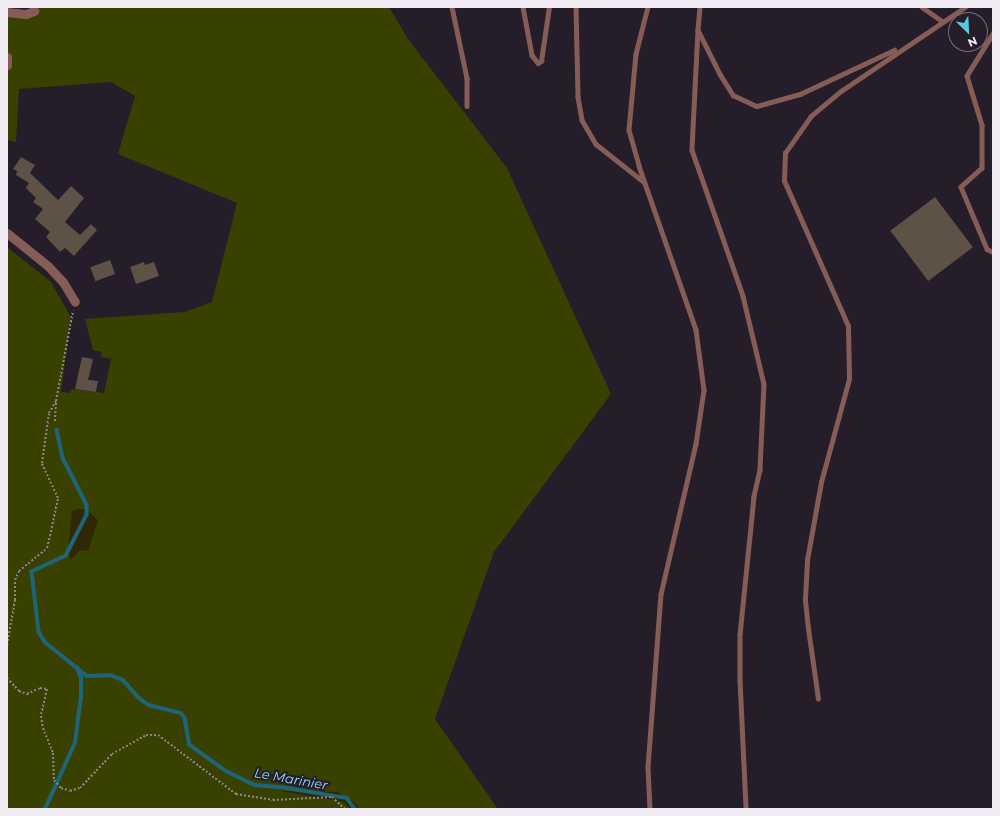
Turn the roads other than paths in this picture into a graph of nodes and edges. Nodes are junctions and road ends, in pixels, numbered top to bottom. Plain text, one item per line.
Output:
1 (452, 7) edge
2 (523, 7) edge
3 (549, 7) edge
4 (576, 7) edge
5 (648, 7) edge
6 (700, 7) edge
7 (922, 7) edge
8 (964, 7) edge
9 (34, 11) dead end
10 (7, 12) edge
11 (942, 21) junction
12 (698, 30) junction
13 (993, 34) edge
14 (907, 44) junction
15 (7, 57) edge
16 (7, 65) edge
17 (467, 106) dead end
18 (644, 182) junction
19 (7, 232) edge
20 (993, 252) edge
21 (75, 302) road end
22 (818, 699) dead end
23 (650, 809) edge
24 (746, 809) edge

1 - 17 lane
2 - 3 lane
4 - 18 lane
5 - 18 lane
6 - 12 lane
7 - 11 lane
8 - 11 lane
9 - 10 street
11 - 14 lane
12 - 14 lane
12 - 24 lane
13 - 20 lane
14 - 22 lane
15 - 16 street
18 - 23 lane
19 - 21 street

